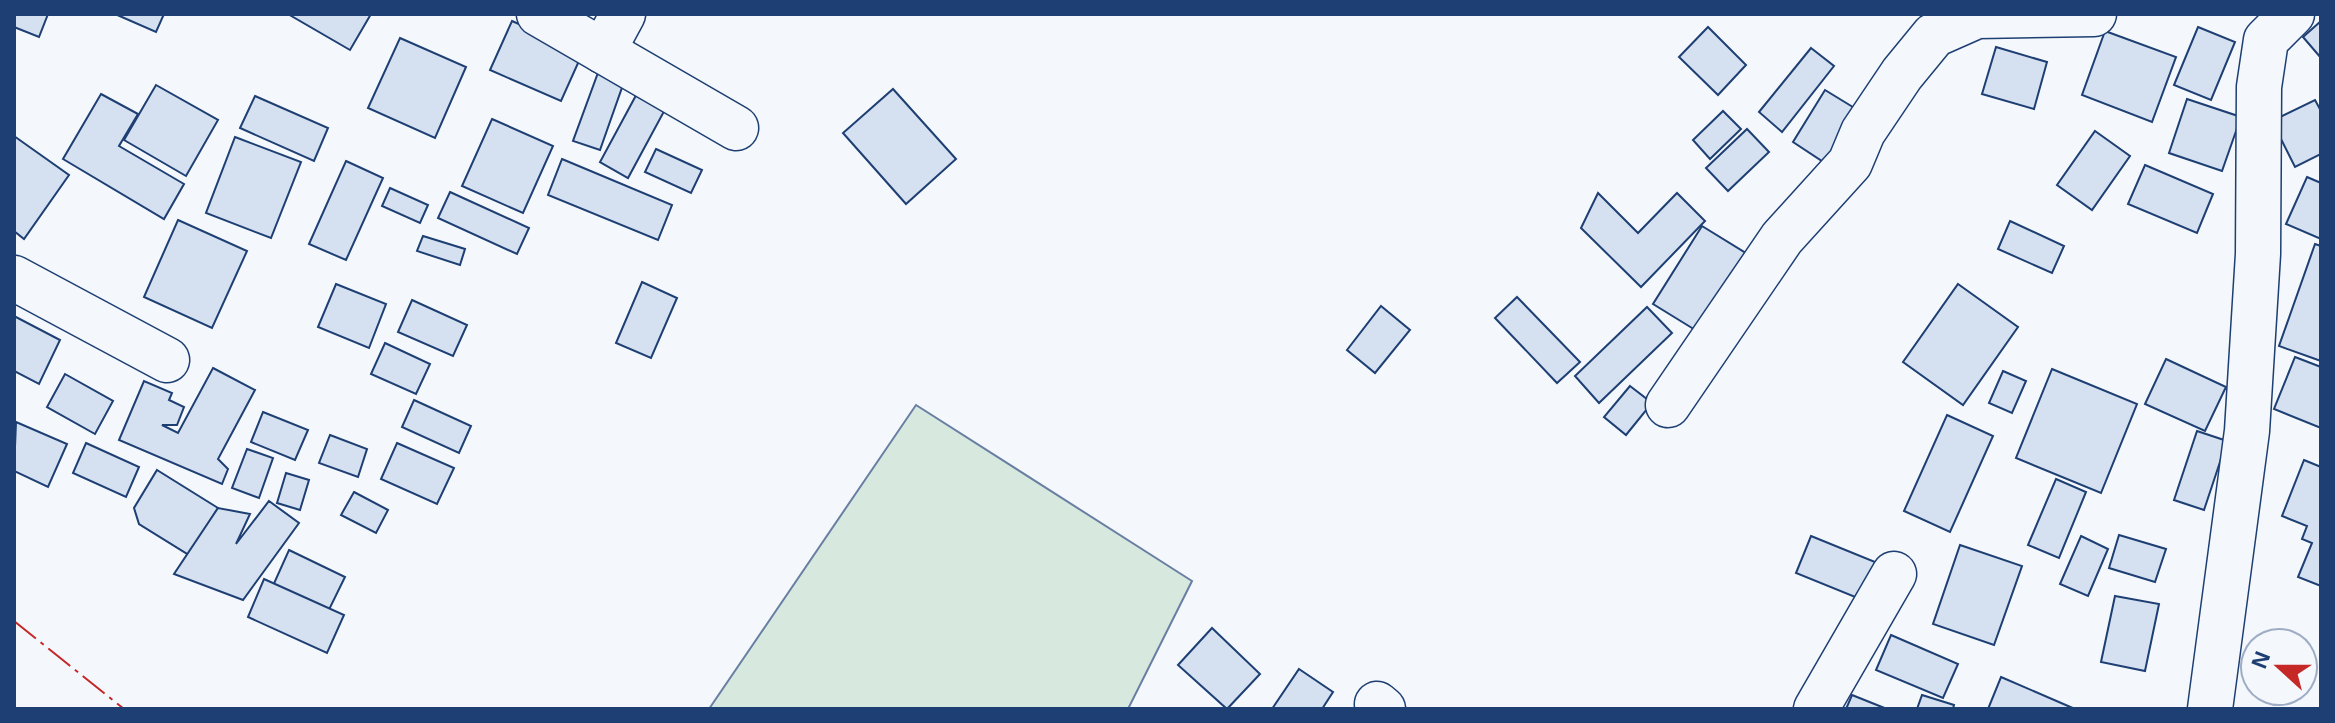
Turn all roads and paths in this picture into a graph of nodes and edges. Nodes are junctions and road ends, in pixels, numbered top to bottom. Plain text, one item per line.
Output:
1 (539, 14) edge
2 (2094, 14) edge
3 (2292, 14) edge
4 (613, 33) edge
5 (736, 128) dead end
6 (14, 278) edge
7 (167, 360) dead end
8 (1668, 405) dead end
9 (1894, 574) dead end
10 (1816, 709) edge
11 (2210, 709) edge

1 - 4 street
2 - 8 street
3 - 11 street
4 - 5 street
6 - 7 street
9 - 10 street

